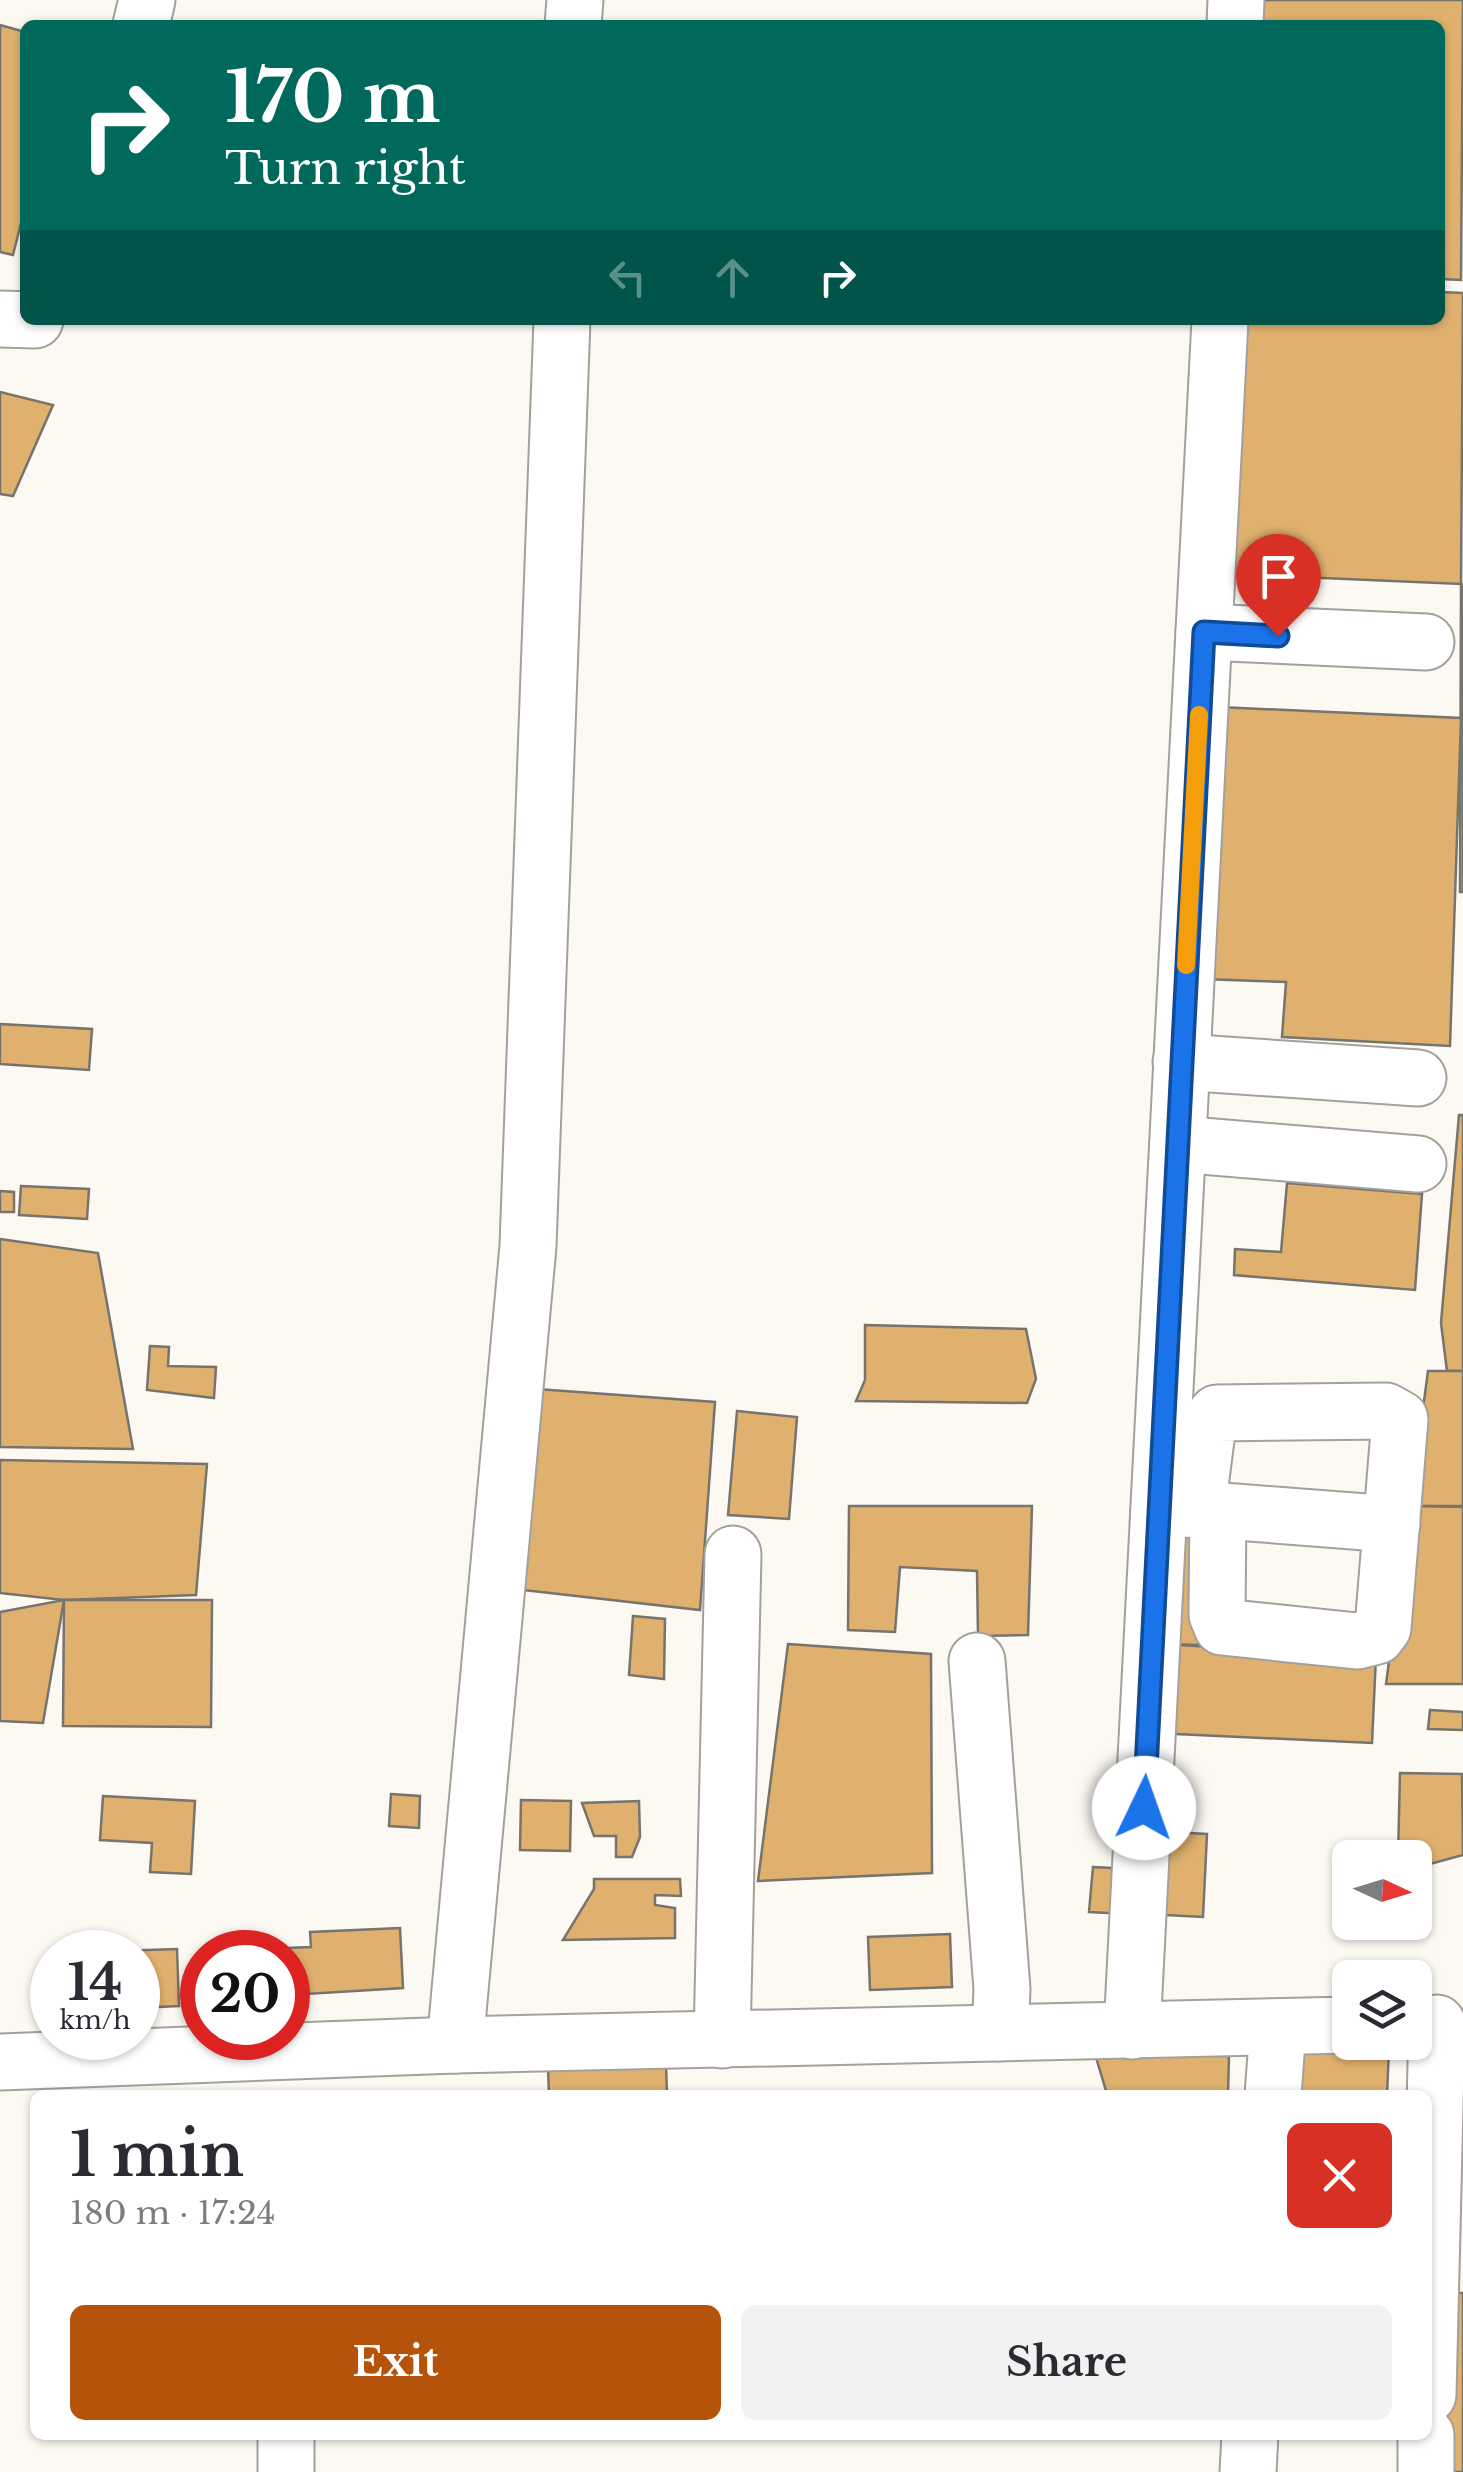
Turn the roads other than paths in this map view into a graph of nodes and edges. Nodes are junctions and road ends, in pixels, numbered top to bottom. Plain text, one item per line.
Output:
1 (562, 325) edge
2 (1220, 325) edge
3 (1204, 632) junction
4 (1426, 642) dead end
5 (1181, 1062) junction
6 (1418, 1078) dead end
7 (1178, 1144) junction
8 (1418, 1164) dead end
9 (1191, 1509) junction
10 (1392, 1524) junction
11 (733, 1554) dead end
12 (976, 1661) dead end
13 (1438, 2023) edge
14 (1332, 2026) edge
15 (1278, 2028) junction
16 (1132, 2030) junction
17 (1000, 2033) junction
18 (722, 2040) junction
19 (455, 2045) junction
20 (0, 2062) edge
21 (288, 2073) edge
22 (1273, 2090) edge
23 (1432, 2246) edge
24 (286, 2440) edge
25 (1250, 2440) edge
26 (1426, 2440) edge
27 (286, 2472) edge
28 (1248, 2472) edge
29 (1426, 2472) edge

1 - 19 street
2 - 3 street
3 - 4 street
3 - 5 street
5 - 6 street
5 - 7 street
7 - 8 street
7 - 9 street
9 - 10 street
9 - 10 street
9 - 10 street
9 - 16 street
11 - 18 street
12 - 17 street
13 - 23 street
14 - 15 street
15 - 16 street
15 - 22 street
16 - 17 street
17 - 18 street
18 - 19 street
19 - 21 street
20 - 21 street
24 - 27 street
25 - 28 street
26 - 29 street

